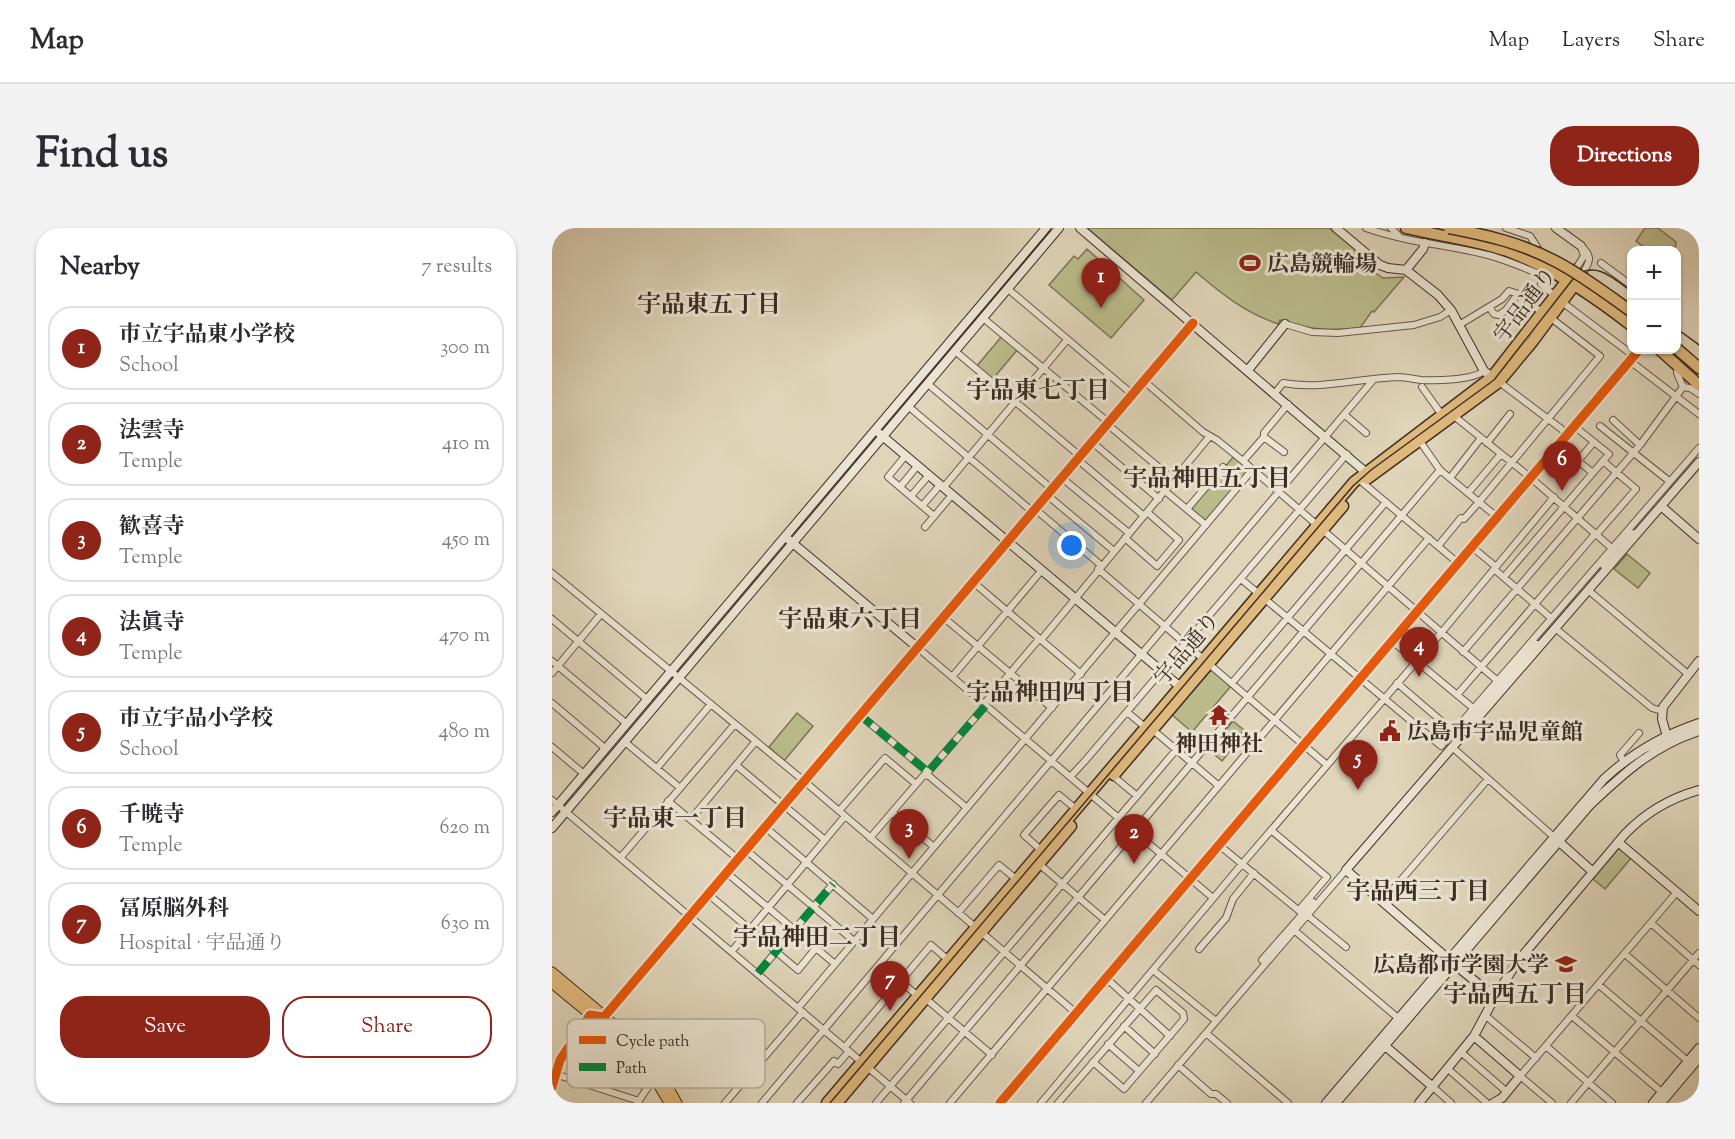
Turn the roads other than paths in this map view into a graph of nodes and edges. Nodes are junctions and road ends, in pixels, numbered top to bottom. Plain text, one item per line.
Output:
1 (1046, 228) edge
2 (1059, 228) edge
3 (1080, 228) edge
4 (1336, 228) edge
5 (1366, 228) edge
6 (1391, 228) edge
7 (1449, 228) edge
8 (1470, 228) edge
9 (1506, 228) edge
10 (1556, 228) edge
11 (1403, 233) edge
12 (1425, 243) junction
13 (1581, 246) joint
14 (1539, 250) junction
15 (1519, 261) junction
16 (1601, 263) dead end
17 (1406, 270) junction
18 (1579, 272) junction
19 (1540, 275) dead end
20 (1627, 282) edge
21 (1571, 283) junction
22 (1541, 284) dead end
23 (1008, 289) junction
24 (1516, 295) junction
25 (1559, 299) junction
26 (1489, 307) junction
27 (1627, 307) edge
28 (1627, 308) edge
29 (1451, 310) junction
30 (1547, 316) junction
31 (983, 318) junction
32 (1627, 322) edge
33 (1193, 324) junction
34 (1285, 324) joint
35 (1459, 325) junction
36 (1067, 340) junction
37 (1681, 349) edge
38 (1681, 350) edge
39 (955, 351) junction
40 (1665, 354) edge
41 (1635, 356) edge
42 (1699, 362) edge
43 (1678, 365) junction
44 (1043, 368) junction
45 (1699, 368) edge
46 (1248, 370) junction
47 (1492, 377) junction
48 (1374, 379) junction
49 (1144, 381) junction
50 (928, 384) junction
51 (1699, 385) edge
52 (1422, 387) dead end
53 (1683, 387) junction
54 (1275, 393) junction
55 (1132, 394) junction
56 (1699, 394) edge
57 (1676, 396) junction
58 (1015, 402) junction
59 (1288, 404) junction
60 (908, 406) junction
61 (1510, 414) dead end
62 (1699, 414) edge
63 (1345, 415) junction
64 (1442, 415) junction
65 (1454, 416) junction
66 (1548, 419) junction
67 (1613, 420) dead end
68 (1108, 423) junction
69 (1574, 426) junction
70 (1600, 426) dead end
71 (875, 430) junction
72 (1366, 433) dead end
73 (1568, 434) junction
74 (988, 435) junction
75 (883, 436) junction
76 (1210, 436) junction
77 (1264, 436) junction
78 (1326, 437) junction
79 (1417, 438) junction
80 (1484, 441) junction
81 (1092, 442) junction
82 (1594, 442) junction
83 (1640, 445) junction
84 (1699, 448) edge
85 (1284, 452) dead end
86 (1633, 453) junction
87 (1347, 454) junction
88 (1501, 454) junction
89 (906, 455) junction
90 (968, 458) junction
91 (1079, 458) junction
92 (1244, 461) junction
93 (1603, 461) junction
94 (1699, 462) edge
95 (1511, 463) junction
96 (918, 465) junction
97 (1223, 467) dead end
98 (1252, 470) junction
99 (1440, 470) junction
100 (1616, 472) junction
101 (1593, 473) junction
102 (929, 475) junction
103 (1366, 477) junction
104 (1062, 478) junction
105 (1450, 478) junction
106 (1531, 478) junction
107 (1174, 480) junction
108 (1669, 482) junction
109 (942, 486) junction
110 (900, 487) junction
111 (1165, 491) junction
112 (1049, 492) junction
113 (1280, 493) junction
114 (1468, 493) junction
115 (952, 495) junction
116 (911, 496) junction
117 (1554, 497) junction
118 (1159, 499) junction
119 (1386, 502) junction
120 (1479, 502) junction
121 (922, 506) junction
122 (1661, 506) junction
123 (1564, 507) junction
124 (1187, 509) junction
125 (1300, 510) junction
126 (1034, 511) junction
127 (1146, 514) junction
128 (933, 516) junction
129 (1402, 516) junction
130 (1497, 517) junction
131 (1577, 519) junction
132 (1206, 525) junction
133 (925, 527) dead end
134 (1320, 527) junction
135 (1595, 534) junction
136 (1637, 534) junction
137 (785, 536) junction
138 (1127, 536) junction
139 (1429, 538) junction
140 (1699, 539) edge
141 (1008, 542) junction
142 (793, 543) junction
143 (1438, 546) junction
144 (1472, 547) junction
145 (1346, 549) junction
146 (1612, 549) junction
147 (1114, 551) junction
148 (1362, 563) junction
149 (1458, 563) junction
150 (1494, 567) junction
151 (1100, 568) junction
152 (1606, 569) junction
153 (1042, 570) junction
154 (552, 573) edge
155 (1504, 577) junction
156 (1241, 579) junction
157 (973, 582) junction
158 (1389, 587) junction
159 (1517, 589) junction
160 (1588, 590) junction
161 (1262, 595) junction
162 (1076, 598) junction
163 (1535, 604) junction
164 (1140, 605) junction
165 (1008, 612) junction
166 (1417, 612) junction
167 (601, 614) junction
168 (944, 617) junction
169 (1288, 617) junction
170 (1551, 618) junction
171 (552, 619) edge
172 (1165, 627) junction
173 (1555, 628) junction
174 (1304, 631) junction
175 (1115, 632) junction
176 (1441, 633) junction
177 (1040, 639) junction
178 (1392, 641) junction
179 (579, 642) junction
180 (1543, 643) junction
181 (1185, 644) junction
182 (978, 646) junction
183 (918, 648) junction
184 (1463, 652) junction
185 (1142, 655) junction
186 (1332, 655) junction
187 (552, 661) edge
188 (1206, 661) junction
189 (1417, 661) junction
190 (1698, 663) edge
191 (558, 666) junction
192 (1481, 667) junction
193 (672, 672) junction
194 (1162, 672) junction
195 (552, 673) edge
196 (1010, 673) junction
197 (1081, 674) junction
198 (1688, 674) junction
199 (952, 677) junction
200 (680, 678) junction
201 (1361, 678) junction
202 (1499, 682) junction
203 (1232, 683) junction
204 (1397, 683) junction
205 (1182, 689) junction
206 (1457, 695) junction
207 (1248, 698) junction
208 (1385, 698) junction
209 (648, 700) junction
210 (552, 703) edge
211 (711, 704) junction
212 (985, 705) junction
213 (1052, 708) junction
214 (1473, 708) junction
215 (1662, 711) junction
216 (1127, 712) junction
217 (860, 716) junction
218 (1275, 721) junction
219 (1699, 723) edge
220 (627, 724) junction
221 (735, 724) junction
222 (1149, 728) junction
223 (1699, 731) edge
224 (1453, 732) junction
225 (1638, 733) dead end
226 (1462, 736) junction
227 (1025, 738) junction
228 (1668, 740) junction
229 (756, 741) junction
230 (625, 742) junction
231 (1304, 745) junction
232 (552, 747) edge
233 (1452, 747) junction
234 (606, 749) junction
235 (1176, 750) junction
236 (1051, 761) junction
237 (1624, 762) junction
238 (1192, 764) junction
239 (736, 765) junction
240 (1327, 765) junction
241 (657, 768) junction
242 (584, 774) junction
243 (1113, 776) junction
244 (1070, 777) junction
245 (1488, 779) junction
246 (804, 781) junction
247 (916, 784) junction
248 (1219, 786) junction
249 (679, 787) junction
250 (1699, 790) edge
251 (1093, 795) junction
252 (1136, 795) junction
253 (668, 801) junction
254 (554, 805) edge
255 (784, 805) junction
256 (967, 808) junction
257 (1076, 809) junction
258 (566, 811) junction
259 (839, 811) junction
260 (892, 812) junction
261 (845, 816) junction
262 (1118, 817) junction
263 (691, 819) junction
264 (765, 827) junction
265 (552, 828) edge
266 (1271, 830) junction
267 (1135, 831) junction
268 (870, 838) junction
269 (1556, 839) junction
270 (825, 840) junction
271 (1618, 842) junction
272 (1219, 845) junction
273 (934, 847) junction
274 (746, 850) junction
275 (1041, 850) junction
276 (1161, 854) junction
277 (621, 858) junction
278 (738, 859) junction
279 (807, 862) junction
280 (1039, 864) junction
281 (1242, 864) junction
282 (1346, 870) junction
283 (1593, 872) junction
284 (727, 873) junction
285 (911, 873) junction
286 (1254, 873) junction
287 (1016, 879) junction
288 (1191, 879) junction
289 (1062, 883) junction
290 (833, 884) junction
291 (788, 885) junction
292 (1677, 892) junction
293 (708, 894) junction
294 (938, 896) junction
295 (1078, 897) junction
296 (1213, 898) junction
297 (1383, 901) junction
298 (814, 907) junction
299 (768, 908) junction
300 (1699, 911) edge
301 (958, 913) junction
302 (1303, 913) junction
303 (690, 916) junction
304 (873, 919) junction
305 (1105, 920) junction
306 (1651, 923) junction
307 (750, 930) junction
308 (794, 930) junction
309 (978, 930) junction
310 (1294, 930) junction
311 (854, 941) junction
312 (1346, 947) dead end
313 (816, 948) junction
314 (1199, 950) dead end
315 (732, 951) junction
316 (776, 951) junction
317 (1004, 952) junction
318 (1699, 953) edge
319 (1625, 954) junction
320 (947, 959) junction
321 (1451, 961) junction
322 (1696, 962) edge
323 (835, 964) junction
324 (1020, 965) junction
325 (1153, 970) junction
326 (552, 972) edge
327 (758, 974) junction
328 (1256, 974) junction
329 (1106, 978) junction
330 (900, 981) junction
331 (552, 983) edge
332 (1599, 985) junction
333 (1048, 989) junction
334 (1667, 990) junction
335 (1496, 995) junction
336 (921, 997) junction
337 (1130, 998) junction
338 (1140, 1008) junction
339 (800, 1010) junction
340 (1076, 1013) junction
341 (590, 1015) junction
342 (1572, 1016) junction
343 (604, 1017) junction
344 (1486, 1017) junction
345 (948, 1018) junction
346 (1398, 1018) junction
347 (1699, 1018) edge
348 (587, 1019) edge
349 (594, 1019) edge
350 (606, 1019) edge
351 (1216, 1021) junction
352 (1641, 1021) junction
353 (1124, 1026) junction
354 (824, 1030) junction
355 (964, 1031) junction
356 (1206, 1033) junction
357 (1170, 1036) junction
358 (1474, 1036) junction
359 (1108, 1044) junction
360 (1384, 1046) junction
361 (1546, 1046) junction
362 (567, 1049) edge
363 (847, 1049) junction
364 (1615, 1052) junction
365 (765, 1053) edge
366 (1155, 1053) junction
367 (1462, 1053) junction
368 (992, 1055) junction
369 (1696, 1057) edge
370 (1536, 1058) junction
371 (1092, 1062) junction
372 (865, 1064) junction
373 (1178, 1065) junction
374 (1448, 1069) junction
375 (1139, 1071) junction
376 (554, 1075) edge
377 (1520, 1076) junction
378 (1588, 1082) junction
379 (890, 1086) junction
380 (552, 1087) edge
381 (1432, 1087) junction
382 (595, 1088) edge
383 (650, 1088) edge
384 (663, 1088) edge
385 (666, 1088) edge
386 (737, 1088) edge
387 (1507, 1092) junction
388 (1664, 1097) edge
389 (639, 1102) edge
390 (907, 1102) edge
391 (1004, 1102) edge
392 (669, 1103) edge
393 (677, 1103) edge
394 (725, 1103) edge
395 (762, 1103) edge
396 (797, 1103) edge
397 (827, 1103) edge
398 (837, 1103) edge
399 (876, 1103) edge
400 (951, 1103) edge
401 (1041, 1103) edge
402 (1058, 1103) edge
403 (1146, 1103) edge
404 (1227, 1103) edge
405 (1288, 1103) edge
406 (1326, 1103) edge
407 (1336, 1103) edge
408 (1420, 1103) edge
409 (1451, 1103) edge
410 (1487, 1103) edge
411 (1493, 1103) edge
412 (1552, 1103) edge
413 (1571, 1103) edge
414 (1612, 1103) edge
415 (1653, 1103) edge

1 - 71 street
2 - 23 street
3 - 33 street
4 - 17 street
5 - 11 street
6 - 11 street
7 - 28 highway, bridge
8 - 14 highway
9 - 14 street
10 - 13 street
11 - 12 street
11 - 15 highway
12 - 15 street
12 - 17 street
13 - 18 street
14 - 18 highway
15 - 19 street
15 - 21 highway
16 - 20 street
17 - 29 street
18 - 21 highway, 宇品通り
18 - 27 highway
21 - 25 highway, 宇品通り
21 - 32 highway
22 - 25 street
23 - 31 street
23 - 36 street
24 - 26 street
24 - 26 street
24 - 30 street
25 - 30 highway, 宇品通り
25 - 41 street
26 - 35 street
29 - 34 street
29 - 35 street
30 - 47 highway, 宇品通り
30 - 66 street
31 - 39 street
31 - 44 street
33 - 46 street
33 - 49 street
34 - 46 street
35 - 47 street
36 - 44 street
36 - 55 street
37 - 42 highway
38 - 45 highway
39 - 50 street
39 - 58 street
40 - 43 highway
41 - 57 street
41 - 69 street
43 - 51 highway
43 - 53 street
44 - 58 street
44 - 68 street
46 - 54 street
47 - 48 street
47 - 64 highway, 宇品通り
47 - 65 highway, 宇品通り
47 - 66 street
48 - 54 street
48 - 63 street
49 - 55 street
49 - 76 street
50 - 60 street
50 - 74 street
52 - 64 street
53 - 56 street
53 - 57 street
54 - 59 street
55 - 68 street
57 - 62 street
57 - 83 street
58 - 74 street
58 - 91 street
59 - 77 street
59 - 78 street
60 - 75 street
60 - 90 street
61 - 80 street
63 - 72 street
63 - 78 street
64 - 79 highway, 宇品通り
65 - 79 highway, 宇品通り
65 - 80 street
66 - 73 street
66 - 95 street
67 - 83 street
68 - 81 street
68 - 107 street
69 - 73 street
69 - 82 street
70 - 86 street
71 - 75 street
71 - 137 street
73 - 106 street
74 - 90 street
74 - 112 street
75 - 89 street
75 - 142 street
76 - 92 street
76 - 107 street
77 - 85 street
77 - 92 street
78 - 87 street
78 - 113 street
79 - 99 street
79 - 103 highway, 宇品通り
80 - 88 street
80 - 105 street
81 - 91 street
81 - 118 street
82 - 93 street
82 - 101 street
83 - 86 street
84 - 108 street
86 - 100 street
86 - 108 street
87 - 103 street
87 - 125 street
88 - 95 street
88 - 114 street
89 - 96 street
89 - 110 street
90 - 109 street
90 - 126 street
91 - 104 street
91 - 127 street
92 - 98 street
93 - 100 street
93 - 101 street
94 - 122 street
95 - 106 street
95 - 120 street
96 - 102 street
96 - 110 street
97 - 124 street
98 - 113 street
98 - 132 street
99 - 105 street
99 - 129 street
100 - 131 street
100 - 135 street
101 - 123 street
102 - 109 street
102 - 116 street
103 - 119 street
103 - 134 highway, 宇品通り
104 - 112 street
104 - 138 street
105 - 114 street
106 - 117 street
106 - 130 street
107 - 111 street
108 - 146 street
109 - 115 street
109 - 121 street
110 - 116 street
111 - 118 street
111 - 124 street
112 - 126 street
112 - 147 street
113 - 125 street
113 - 172 street
114 - 120 street
115 - 128 street
115 - 141 street
116 - 121 street
117 - 123 street
117 - 150 street
118 - 127 street
119 - 129 street
119 - 145 street
120 - 130 street
120 - 143 street
121 - 128 street
122 - 136 street
122 - 140 street
123 - 131 street
123 - 155 street
124 - 132 street
125 - 134 street
125 - 156 street
126 - 141 street
126 - 151 street
127 - 138 street
127 - 138 street
128 - 133 street
129 - 139 street
129 - 148 street
130 - 144 street
131 - 135 street
131 - 159 street
132 - 164 street
134 - 145 street
134 - 161 highway, 宇品通り
135 - 146 street
135 - 163 street
136 - 146 street
136 - 152 street
137 - 142 street
137 - 193 street
138 - 147 street
139 - 143 street
139 - 158 street
141 - 153 street
141 - 157 street
142 - 183 street
142 - 200 street
143 - 149 street
144 - 149 street
144 - 150 street
145 - 148 street
145 - 169 street
146 - 152 street
146 - 170 street
147 - 151 street
148 - 158 street
148 - 174 street
149 - 166 street
150 - 155 street
150 - 176 street
151 - 162 street
151 - 164 street
152 - 160 street
153 - 162 street
153 - 165 street
154 - 167 street
155 - 159 street
156 - 161 street
156 - 181 street
157 - 165 street
157 - 168 street
158 - 166 street
158 - 186 street
159 - 163 street
159 - 184 street
160 - 173 street
160 - 198 street
161 - 169 street
161 - 188 highway, 宇品通り
162 - 175 street
162 - 177 street
163 - 170 street
163 - 192 street
164 - 172 street
164 - 175 street
165 - 177 street
165 - 182 street
166 - 176 street
166 - 178 street
167 - 179 street
167 - 193 street
168 - 182 street
168 - 183 street
169 - 174 street
169 - 203 street
170 - 202 street
171 - 179 street
172 - 181 street
172 - 185 street
173 - 180 street
173 - 215 street
174 - 186 street
174 - 207 street
175 - 185 street
175 - 197 street
176 - 184 street
176 - 189 street
177 - 196 street
177 - 197 street
178 - 189 street
178 - 201 street
179 - 191 street
179 - 209 street
180 - 202 street
180 - 226 street
181 - 188 street
181 - 194 street
182 - 196 street
182 - 199 street
183 - 199 street
183 - 217 street
184 - 192 street
185 - 194 street
185 - 236 street
186 - 201 street
186 - 218 street
187 - 191 street
188 - 203 street
188 - 205 highway, 宇品通り
189 - 204 street
189 - 206 street
190 - 198 street
191 - 195 street
191 - 220 street
192 - 202 street
192 - 206 street
193 - 200 street
193 - 209 street
194 - 205 street
194 - 216 street
196 - 212 street
196 - 213 street
197 - 213 street
198 - 215 street
199 - 212 street
200 - 211 street
200 - 230 street
201 - 208 street
201 - 231 street
202 - 214 street
202 - 226 street
203 - 207 street
204 - 208 street
204 - 224 street
205 - 222 highway, 宇品通り
206 - 214 street
207 - 218 street
207 - 238 street
208 - 224 street
208 - 240 street
209 - 220 street
210 - 234 street
211 - 221 street
211 - 241 street
212 - 217 street
212 - 227 street
213 - 227 street
214 - 224 street
215 - 228 street
216 - 222 street
216 - 244 street
217 - 246 street
218 - 231 street
218 - 248 street
219 - 228 street
220 - 234 street
221 - 229 street
221 - 249 street
222 - 235 street
222 - 243 highway, 宇品通り
222 - 251 highway, 宇品通り
223 - 228 street
225 - 237 street
226 - 233 street
227 - 236 street
227 - 256 street
228 - 237 street
228 - 269 street
229 - 239 street
229 - 246 street
230 - 241 street
230 - 258 street
231 - 240 street
231 - 272 street
232 - 242 street
233 - 245 street
233 - 282 street
234 - 242 street
235 - 238 street
235 - 252 street
236 - 244 street
236 - 294 street
237 - 269 street
238 - 248 street
238 - 267 street
239 - 255 street
239 - 263 street
240 - 266 street
241 - 249 street
242 - 254 street
243 - 251 highway, 宇品通り
243 - 252 street
244 - 251 street
245 - 269 street
245 - 297 street
246 - 255 street
246 - 259 street
247 - 256 street
247 - 259 street
247 - 260 street
248 - 276 street
249 - 253 street
250 - 271 street
251 - 257 highway, 宇品通り
251 - 262 street
251 - 280 highway, 宇品通り
252 - 262 street
253 - 263 street
253 - 277 street
254 - 258 street
255 - 264 street
255 - 270 street
256 - 273 street
257 - 275 highway, 宇品通り
257 - 275 street
258 - 265 street
258 - 277 street
259 - 261 street
260 - 268 street
260 - 273 street
261 - 268 street
261 - 270 street
262 - 267 street
262 - 289 street
263 - 278 street
264 - 274 street
264 - 279 street
266 - 281 street
266 - 302 street
267 - 276 street
267 - 295 street
268 - 285 street
269 - 283 street
269 - 321 street
270 - 279 street
271 - 283 street
271 - 292 street
272 - 281 street
272 - 288 street
273 - 285 street
274 - 278 street
274 - 291 street
275 - 287 highway, 宇品通り
276 - 288 street
276 - 305 street
277 - 303 street
278 - 284 street
279 - 290 street
279 - 291 street
280 - 289 street
280 - 309 highway, 宇品通り
281 - 286 street
281 - 296 street
282 - 297 street
282 - 302 street
283 - 335 street
284 - 293 street
284 - 299 street
285 - 294 street
285 - 304 street
286 - 302 street
286 - 314 street
287 - 301 street
287 - 309 highway, 宇品通り
288 - 296 street
288 - 329 street
289 - 295 street
289 - 317 street
290 - 298 street
290 - 304 street
291 - 298 street
291 - 299 street
292 - 300 street
292 - 306 street
293 - 303 street
293 - 307 street
294 - 301 street
294 - 354 street
295 - 305 street
295 - 324 street
296 - 325 street
297 - 321 street
298 - 308 street
298 - 311 street
299 - 307 street
299 - 308 street
301 - 309 street
302 - 310 street
302 - 312 street
302 - 328 street
303 - 315 street
303 - 343 street
304 - 311 street
305 - 333 street
306 - 319 street
306 - 322 street
307 - 315 street
307 - 316 street
308 - 313 street
308 - 316 street
309 - 317 street
309 - 320 highway, 宇品通り
309 - 336 highway, 宇品通り
310 - 328 street
310 - 346 street
311 - 323 street
313 - 316 street
313 - 323 street
315 - 327 street
316 - 327 street
317 - 324 street
317 - 345 street
318 - 322 street
319 - 332 street
319 - 334 street
320 - 330 street
320 - 336 highway, 宇品通り
321 - 335 street
321 - 346 street
321 - 360 street
322 - 334 street
323 - 339 street
324 - 333 street
324 - 355 street
325 - 337 street
325 - 351 street
326 - 343 main road
327 - 339 street
328 - 351 street
329 - 337 street
329 - 340 street
330 - 336 street
330 - 363 street
331 - 341 main road
332 - 342 street
332 - 352 street
333 - 340 street
333 - 368 street
334 - 347 street
334 - 352 street
335 - 344 street
336 - 345 street
336 - 372 highway, 宇品通り
337 - 338 street
337 - 401 street
338 - 353 street
338 - 357 street
338 - 357 street
339 - 354 street
339 - 365 street
340 - 391 street
341 - 343 street
341 - 348 street
341 - 349 main road
342 - 361 street
342 - 364 street
343 - 350 main road
344 - 358 street
344 - 370 street
345 - 355 street
345 - 379 street
346 - 406 street
351 - 356 street
352 - 364 street
352 - 369 street
353 - 359 street
353 - 366 street
354 - 363 street
354 - 395 street
355 - 368 street
355 - 390 street
356 - 373 street
356 - 405 street
357 - 366 street
358 - 367 street
358 - 377 street
359 - 371 street
359 - 375 street
360 - 381 street
360 - 407 street
361 - 370 street
361 - 378 street
362 - 376 street
363 - 372 street
363 - 396 street
364 - 378 street
364 - 388 street
366 - 375 street
367 - 374 street
367 - 387 street
368 - 400 street
369 - 388 street
370 - 377 street
371 - 375 street
371 - 402 street
372 - 379 street
372 - 397 highway, 宇品通り
372 - 398 highway, 宇品通り
373 - 403 street
373 - 404 street
374 - 381 street
374 - 410 street
376 - 380 street
377 - 387 street
377 - 412 street
378 - 413 street
378 - 414 street
379 - 390 street
379 - 399 street
381 - 408 street
381 - 409 street
382 - 389 street
383 - 389 street
384 - 392 main road
385 - 393 main road
386 - 394 street
387 - 411 street
388 - 415 street

